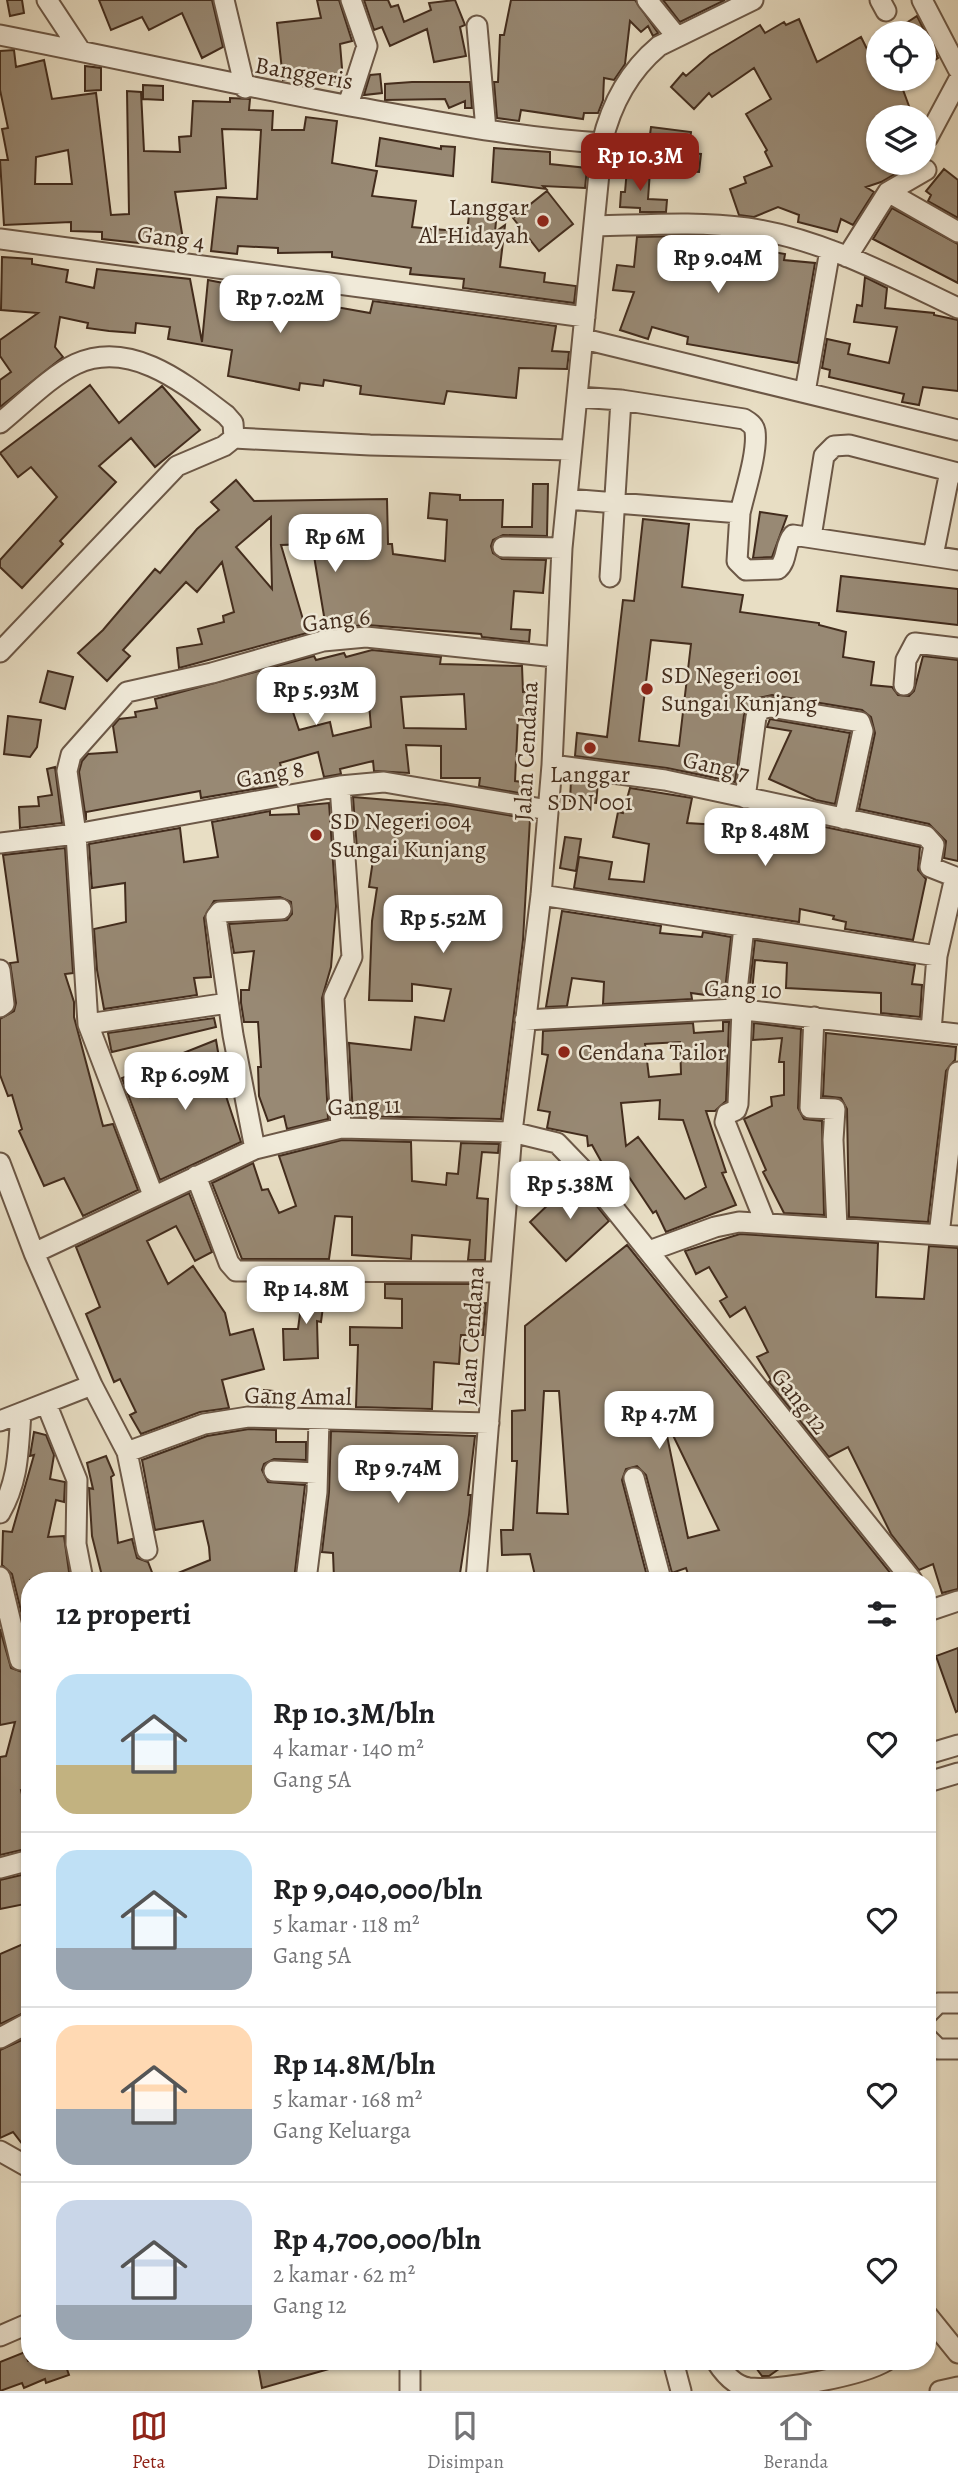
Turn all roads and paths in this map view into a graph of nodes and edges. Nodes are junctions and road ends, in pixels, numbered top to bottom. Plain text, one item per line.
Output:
1 (47, 0) edge
2 (225, 0) edge
3 (351, 0) edge
4 (648, 0) edge
5 (753, 0) edge
6 (922, 0) edge
7 (477, 26) dead end
8 (0, 35) edge
9 (677, 37) junction
10 (80, 50) junction
11 (958, 69) edge
12 (958, 81) edge
13 (245, 88) junction
14 (348, 105) junction
15 (936, 122) edge
16 (486, 130) junction
17 (602, 143) junction
18 (917, 175) edge
19 (888, 192) junction
20 (596, 226) junction
21 (958, 232) edge
22 (0, 239) edge
23 (838, 254) junction
24 (958, 308) edge
25 (585, 317) junction
26 (584, 339) junction
27 (805, 392) junction
28 (578, 397) junction
29 (621, 400) junction
30 (0, 423) edge
31 (958, 430) edge
32 (234, 438) junction
33 (571, 450) junction
34 (954, 472) edge
35 (567, 499) junction
36 (612, 501) junction
37 (740, 513) junction
38 (811, 537) junction
39 (503, 547) dead end
40 (562, 548) junction
41 (933, 556) junction
42 (958, 560) edge
43 (610, 577) dead end
44 (958, 648) edge
45 (0, 652) edge
46 (555, 657) junction
47 (904, 685) dead end
48 (552, 765) junction
49 (340, 786) junction
50 (746, 798) junction
51 (548, 810) junction
52 (844, 819) junction
53 (76, 834) junction
54 (0, 844) edge
55 (956, 877) edge
56 (541, 895) junction
57 (281, 909) dead end
58 (744, 927) junction
59 (937, 956) junction
60 (0, 970) edge
61 (228, 1003) junction
62 (2, 1004) edge
63 (739, 1010) junction
64 (814, 1017) junction
65 (525, 1020) junction
66 (88, 1024) junction
67 (931, 1031) junction
68 (958, 1034) edge
69 (958, 1072) edge
70 (341, 1128) junction
71 (512, 1132) junction
72 (255, 1149) junction
73 (0, 1163) edge
74 (196, 1176) junction
75 (153, 1195) junction
76 (765, 1222) junction
77 (837, 1227) junction
78 (949, 1236) edge
79 (649, 1251) junction
80 (34, 1253) junction
81 (500, 1272) junction
82 (92, 1385) junction
83 (46, 1403) junction
84 (21, 1413) junction
85 (318, 1419) junction
86 (0, 1421) edge
87 (489, 1423) junction
88 (127, 1452) junction
89 (274, 1471) dead end
90 (317, 1474) junction
91 (634, 1478) dead end
92 (0, 1513) edge
93 (147, 1550) dead end
94 (81, 1572) edge
95 (308, 1572) edge
96 (477, 1572) edge
97 (659, 1572) edge
98 (906, 1572) edge
99 (0, 1577) edge
100 (958, 1601) edge
101 (936, 1605) edge
102 (20, 1660) dead end
103 (958, 1745) edge
104 (936, 1752) edge
105 (958, 1773) edge
106 (936, 1780) edge
107 (21, 1862) edge
108 (0, 1868) edge
109 (936, 2001) edge
110 (958, 2003) edge
111 (21, 2027) edge
112 (0, 2038) edge
113 (936, 2047) edge
114 (958, 2049) edge
115 (0, 2151) edge
116 (21, 2163) edge
117 (936, 2326) edge
118 (21, 2327) edge
119 (0, 2336) edge
120 (958, 2353) edge
121 (410, 2370) edge
122 (678, 2370) edge
123 (724, 2370) edge
124 (865, 2370) edge
125 (958, 2387) edge
126 (410, 2391) edge
127 (681, 2391) edge
128 (940, 2391) edge

1 - 10 street
2 - 13 street
3 - 14 street
4 - 9 street
5 - 9 street, Jalan Cendana
6 - 11 street
7 - 16 street
8 - 10 street, Banggeris
9 - 17 street, Jalan Cendana
10 - 13 street, Banggeris
12 - 15 street
13 - 14 street, Banggeris
14 - 16 street, Banggeris
16 - 17 street, Banggeris
17 - 20 street, Jalan Cendana
18 - 19 street
19 - 21 street
19 - 23 street
20 - 23 street
20 - 25 street, Jalan Cendana
22 - 25 street, Gang 4
23 - 24 street
23 - 27 street
25 - 26 street, Jalan Cendana
26 - 27 street
26 - 28 street, Jalan Cendana
27 - 31 street
28 - 29 street
28 - 33 street, Jalan Cendana
29 - 36 street
29 - 37 street
30 - 32 street
32 - 33 street
32 - 45 street
33 - 35 street, Jalan Cendana
34 - 38 street
34 - 41 street
35 - 36 street
35 - 40 street, Jalan Cendana
36 - 37 street
36 - 43 street
37 - 38 street
38 - 41 street
39 - 40 street
40 - 46 street, Jalan Cendana
41 - 42 street
44 - 47 street
46 - 48 street, Jalan Cendana
46 - 53 street, Gang 6
48 - 50 street, Gang 7
48 - 51 street, Jalan Cendana
49 - 51 street, Gang 8
49 - 53 street, Gang 8
49 - 70 street
50 - 52 street, Gang 7
50 - 52 street
51 - 56 street, Jalan Cendana
52 - 55 street, Gang 7
53 - 54 street, Gang 8
53 - 66 street
55 - 59 street
56 - 58 street
56 - 65 street, Jalan Cendana
57 - 61 street
58 - 59 street
58 - 63 street
59 - 67 street
60 - 62 street
61 - 66 street
61 - 72 street
63 - 64 street, Gang 10
63 - 65 street, Gang 10
63 - 76 street
64 - 67 street, Gang 10
64 - 77 street
65 - 71 street, Jalan Cendana
66 - 75 street
67 - 68 street, Gang 10
69 - 78 street
70 - 71 street, Gang 11
70 - 72 street, Gang 11
71 - 79 street, Gang 12
71 - 81 street, Jalan Cendana
72 - 74 street, Gang 11
73 - 80 street
74 - 75 street, Gang 11
74 - 81 street
75 - 80 street, Gang 11
76 - 77 street
76 - 79 street
77 - 78 street
79 - 98 street, Gang 12
80 - 82 street
81 - 87 street, Jalan Cendana
82 - 83 street
82 - 88 street
83 - 84 street
83 - 94 street
84 - 86 street
84 - 92 street
85 - 87 street, Gang Amal
85 - 88 street, Gang Amal
85 - 90 street
87 - 96 street, Jalan Cendana
88 - 93 street
89 - 90 street
90 - 95 street
91 - 97 street
99 - 102 street
100 - 101 street
103 - 104 street
105 - 106 street
107 - 108 street
109 - 110 street
111 - 112 street
113 - 114 street
115 - 116 street
117 - 120 street
118 - 119 street
121 - 126 street
122 - 127 street
123 - 124 street
125 - 128 street

